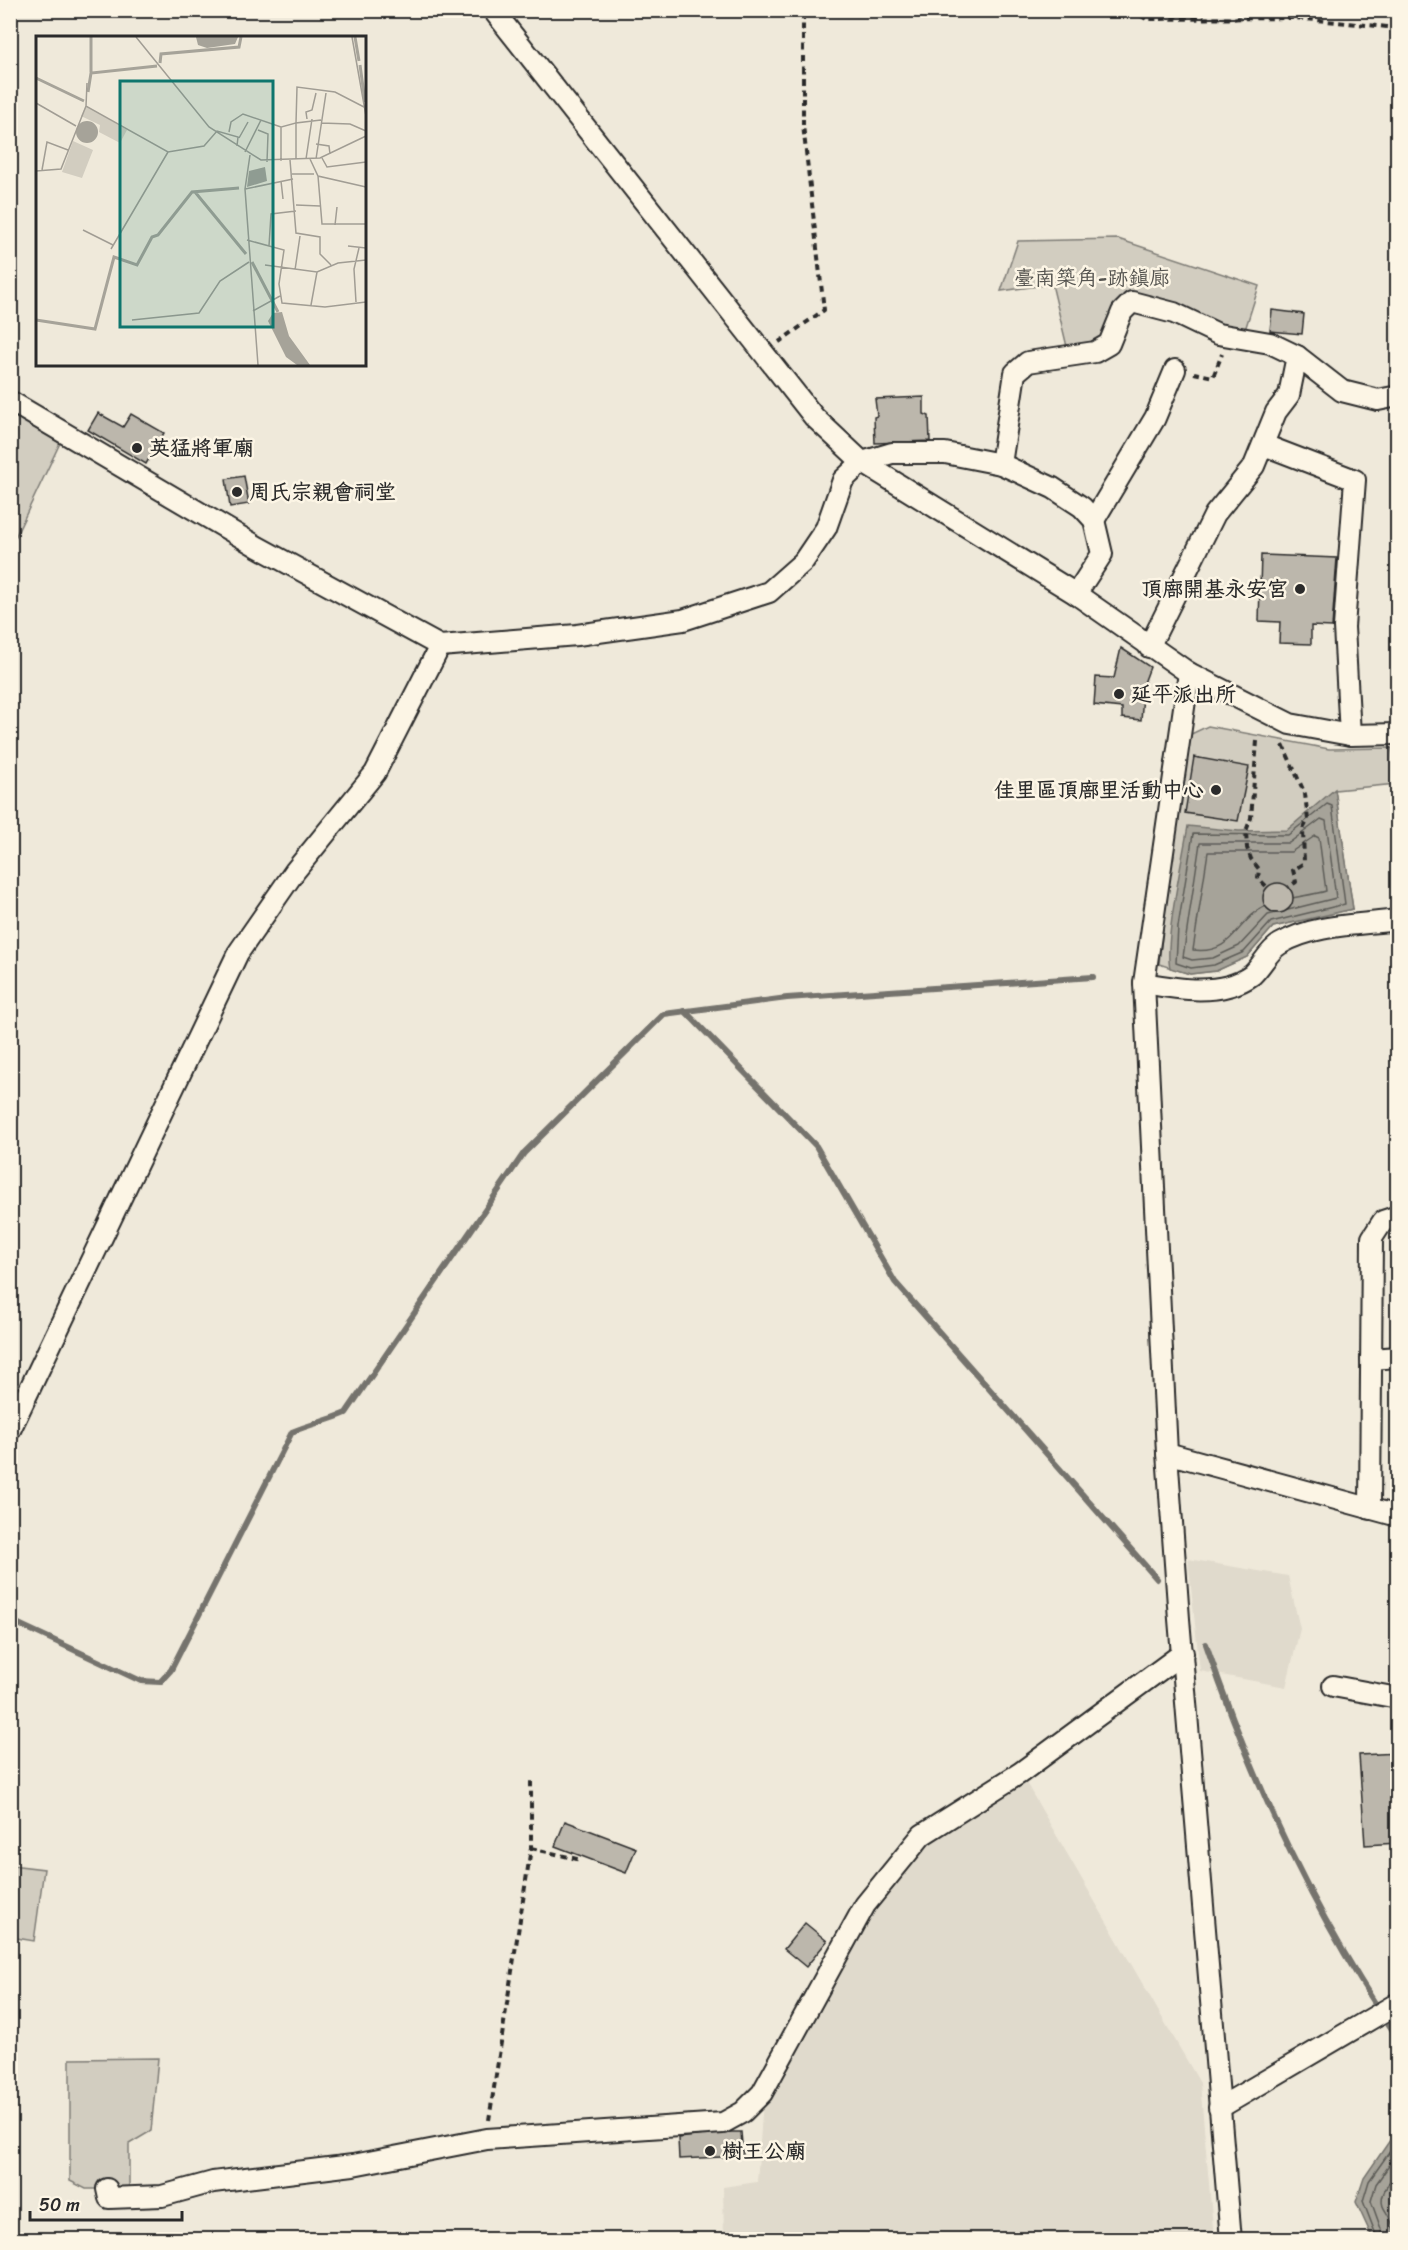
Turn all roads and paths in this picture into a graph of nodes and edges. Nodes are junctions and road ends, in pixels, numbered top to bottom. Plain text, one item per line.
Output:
1 (493, 10) edge
2 (803, 10) edge
3 (1132, 10) edge
4 (1398, 28) edge
5 (1229, 336) junction
6 (764, 352) junction
7 (1297, 356) junction
8 (1175, 370) joint
9 (1398, 396) edge
10 (10, 401) edge
11 (1264, 445) junction
12 (862, 462) junction
13 (1001, 464) junction
14 (1094, 520) junction
15 (1076, 594) junction
16 (440, 646) junction
17 (1149, 647) junction
18 (1189, 673) junction
19 (1398, 734) edge
20 (1350, 735) junction
21 (1257, 741) dead end
22 (1283, 746) dead end
23 (1267, 887) dead end
24 (1289, 887) dead end
25 (1398, 920) edge
26 (1143, 982) junction
27 (1398, 1216) edge
28 (1398, 1357) edge
29 (1371, 1359) junction
30 (10, 1430) edge
31 (1167, 1453) junction
32 (1370, 1509) junction
33 (1398, 1516) edge
34 (1183, 1653) junction
35 (1333, 1686) dead end
36 (1398, 1698) edge
37 (531, 1778) dead end
38 (531, 1848) junction
39 (580, 1860) dead end
40 (1396, 2004) edge
41 (1219, 2108) junction
42 (487, 2139) junction
43 (107, 2189) dead end
44 (1231, 2240) edge

1 - 6 street
2 - 6 path
3 - 4 path
5 - 7 street
5 - 8 path
5 - 13 street
6 - 12 street
7 - 9 street
7 - 11 street
8 - 14 street
10 - 16 street
11 - 17 street
11 - 20 street
12 - 13 street
12 - 15 street
12 - 16 street
13 - 14 street
14 - 15 street
15 - 17 street
16 - 30 street
17 - 18 street
18 - 20 street
18 - 26 street
19 - 20 street
21 - 23 path
22 - 24 path
25 - 26 street
26 - 31 street
27 - 29 street
28 - 29 street
29 - 32 street
31 - 32 street
31 - 34 street
32 - 33 street
34 - 41 street
34 - 42 street
35 - 36 street
37 - 38 path
38 - 39 path
38 - 42 path
40 - 41 street
41 - 44 street
42 - 43 street

